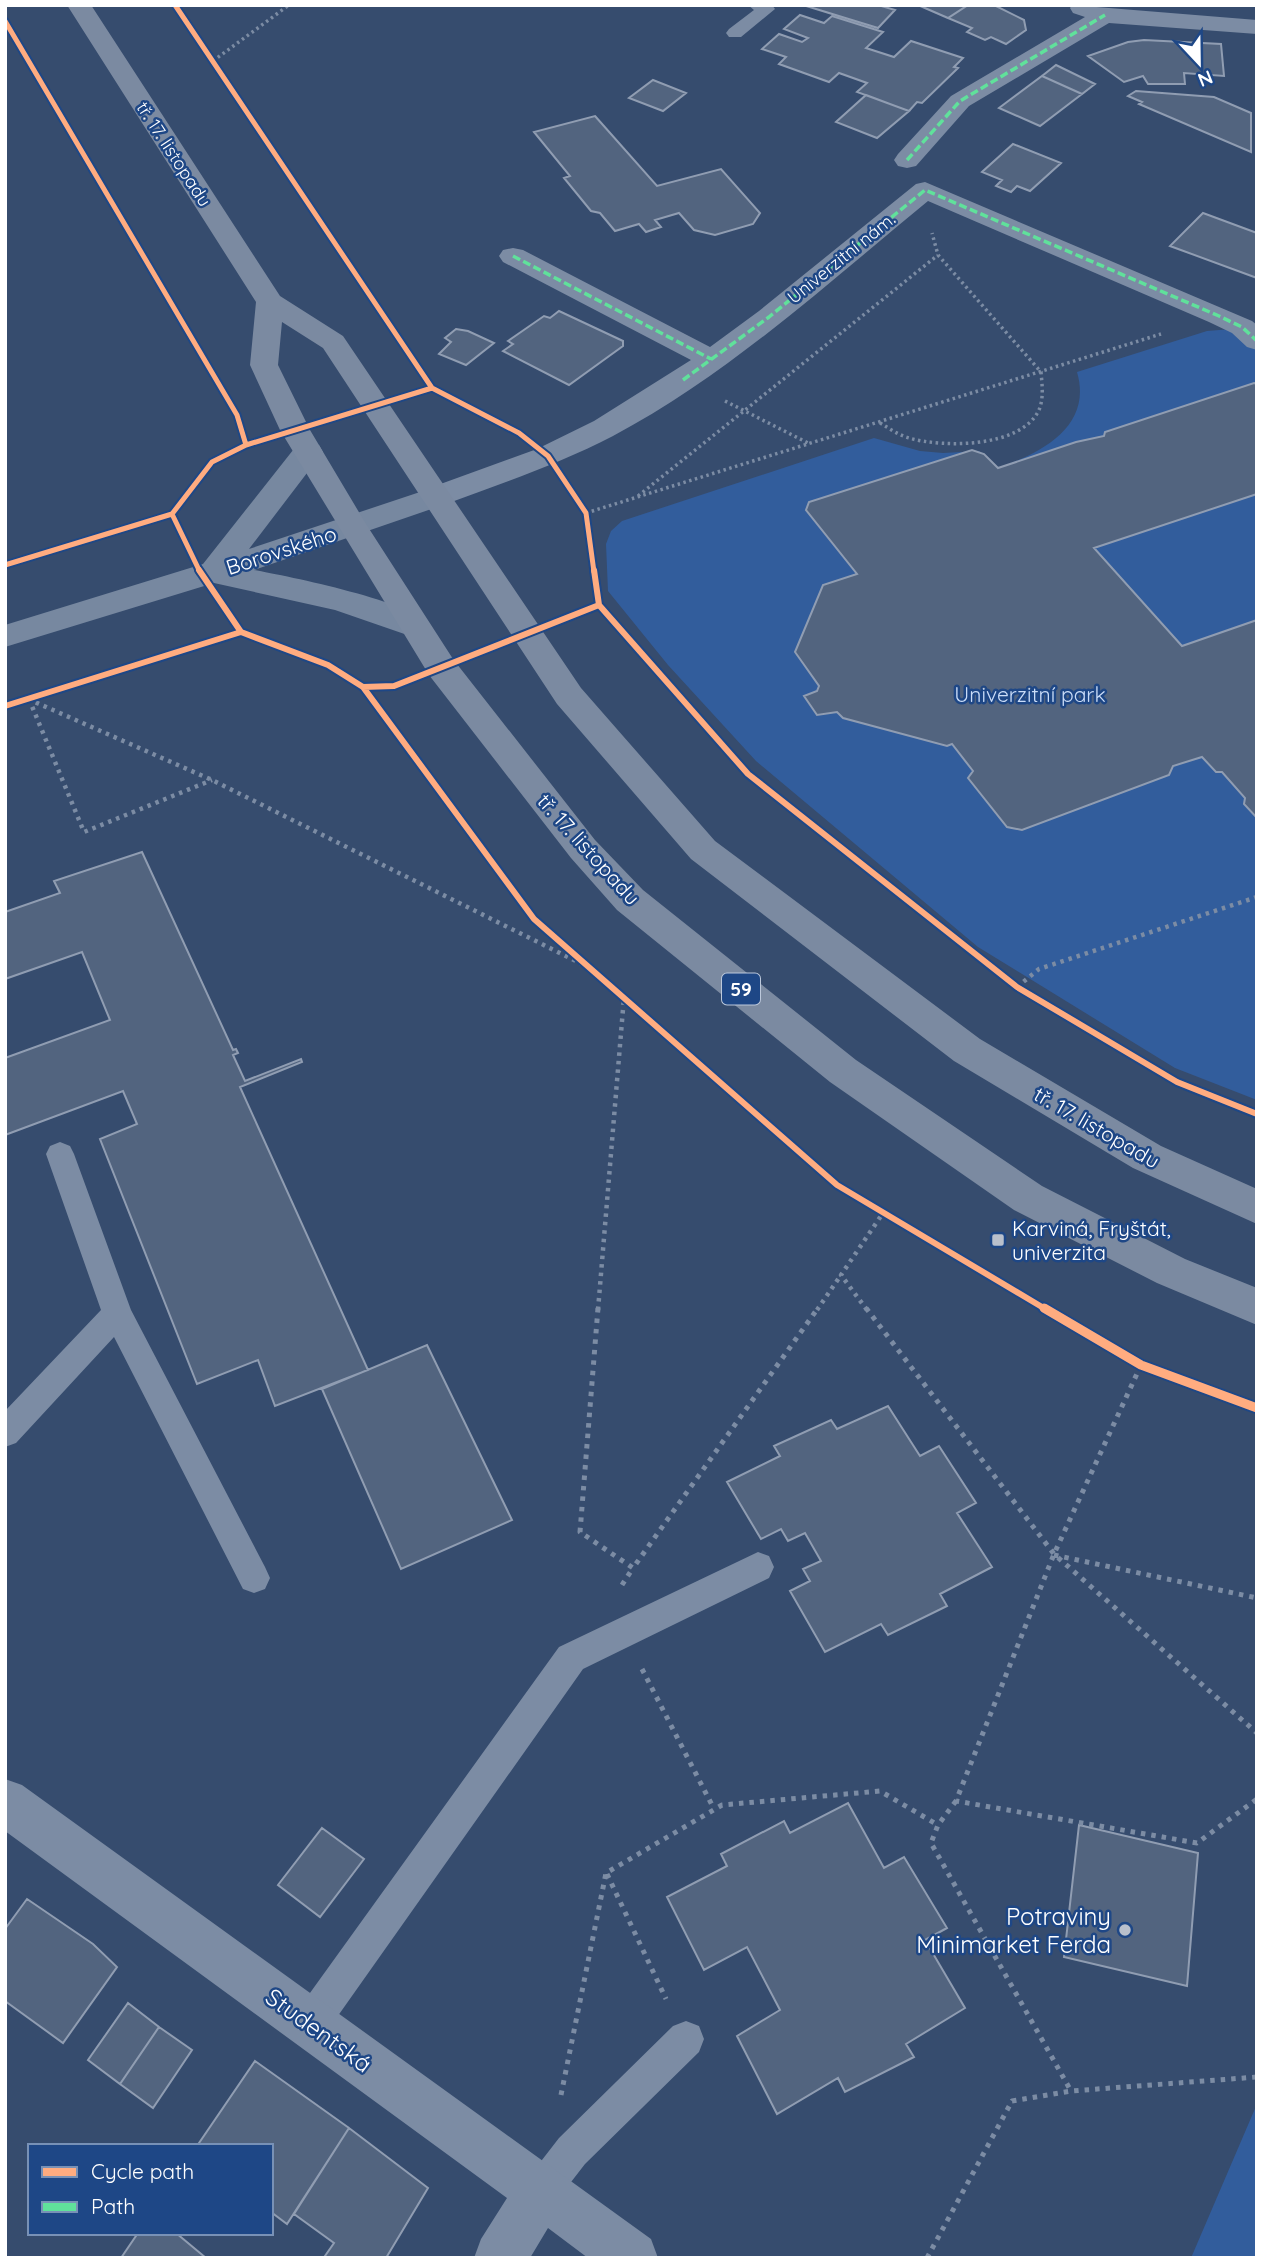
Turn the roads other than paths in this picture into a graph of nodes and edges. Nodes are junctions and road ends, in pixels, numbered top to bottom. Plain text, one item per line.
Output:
1 (79, 5) edge
2 (757, 5) edge
3 (1074, 5) edge
4 (1105, 15) junction
5 (1257, 27) edge
6 (735, 33) dead end
7 (907, 160) dead end
8 (513, 256) dead end
9 (270, 302) junction
10 (1257, 341) edge
11 (711, 359) junction
12 (308, 452) junction
13 (435, 497) junction
14 (353, 527) junction
15 (214, 572) junction
16 (416, 626) junction
17 (5, 636) edge
18 (60, 1154) dead end
19 (1257, 1207) edge
20 (1257, 1307) edge
21 (117, 1313) junction
22 (5, 1433) edge
23 (758, 1567) dead end
24 (254, 1578) dead end
25 (5, 1802) edge
26 (310, 2024) junction
27 (686, 2039) road end
28 (541, 2192) junction
29 (499, 2258) edge
30 (632, 2258) edge

1 - 9 main road, tř. 17. listopadu
2 - 6 lane
3 - 4 street
4 - 5 street
4 - 7 street
8 - 11 street
9 - 12 main road, tř. 17. listopadu
9 - 13 main road, tř. 17. listopadu
10 - 11 street, Univerzitní nám.
11 - 13 street, Univerzitní nám.
12 - 14 main road, tř. 17. listopadu
12 - 15 main road
13 - 14 main road, Borovského
13 - 19 main road, tř. 17. listopadu
14 - 15 main road, Borovského
14 - 16 main road, tř. 17. listopadu / 59
15 - 16 main road
15 - 17 main road, Borovského
16 - 20 main road, tř. 17. listopadu / 59
18 - 21 lane
21 - 22 lane
21 - 24 lane
23 - 26 lane
25 - 26 street, Studentská
26 - 28 street, Studentská
27 - 28 lane
28 - 29 street
28 - 30 street, Studentská

